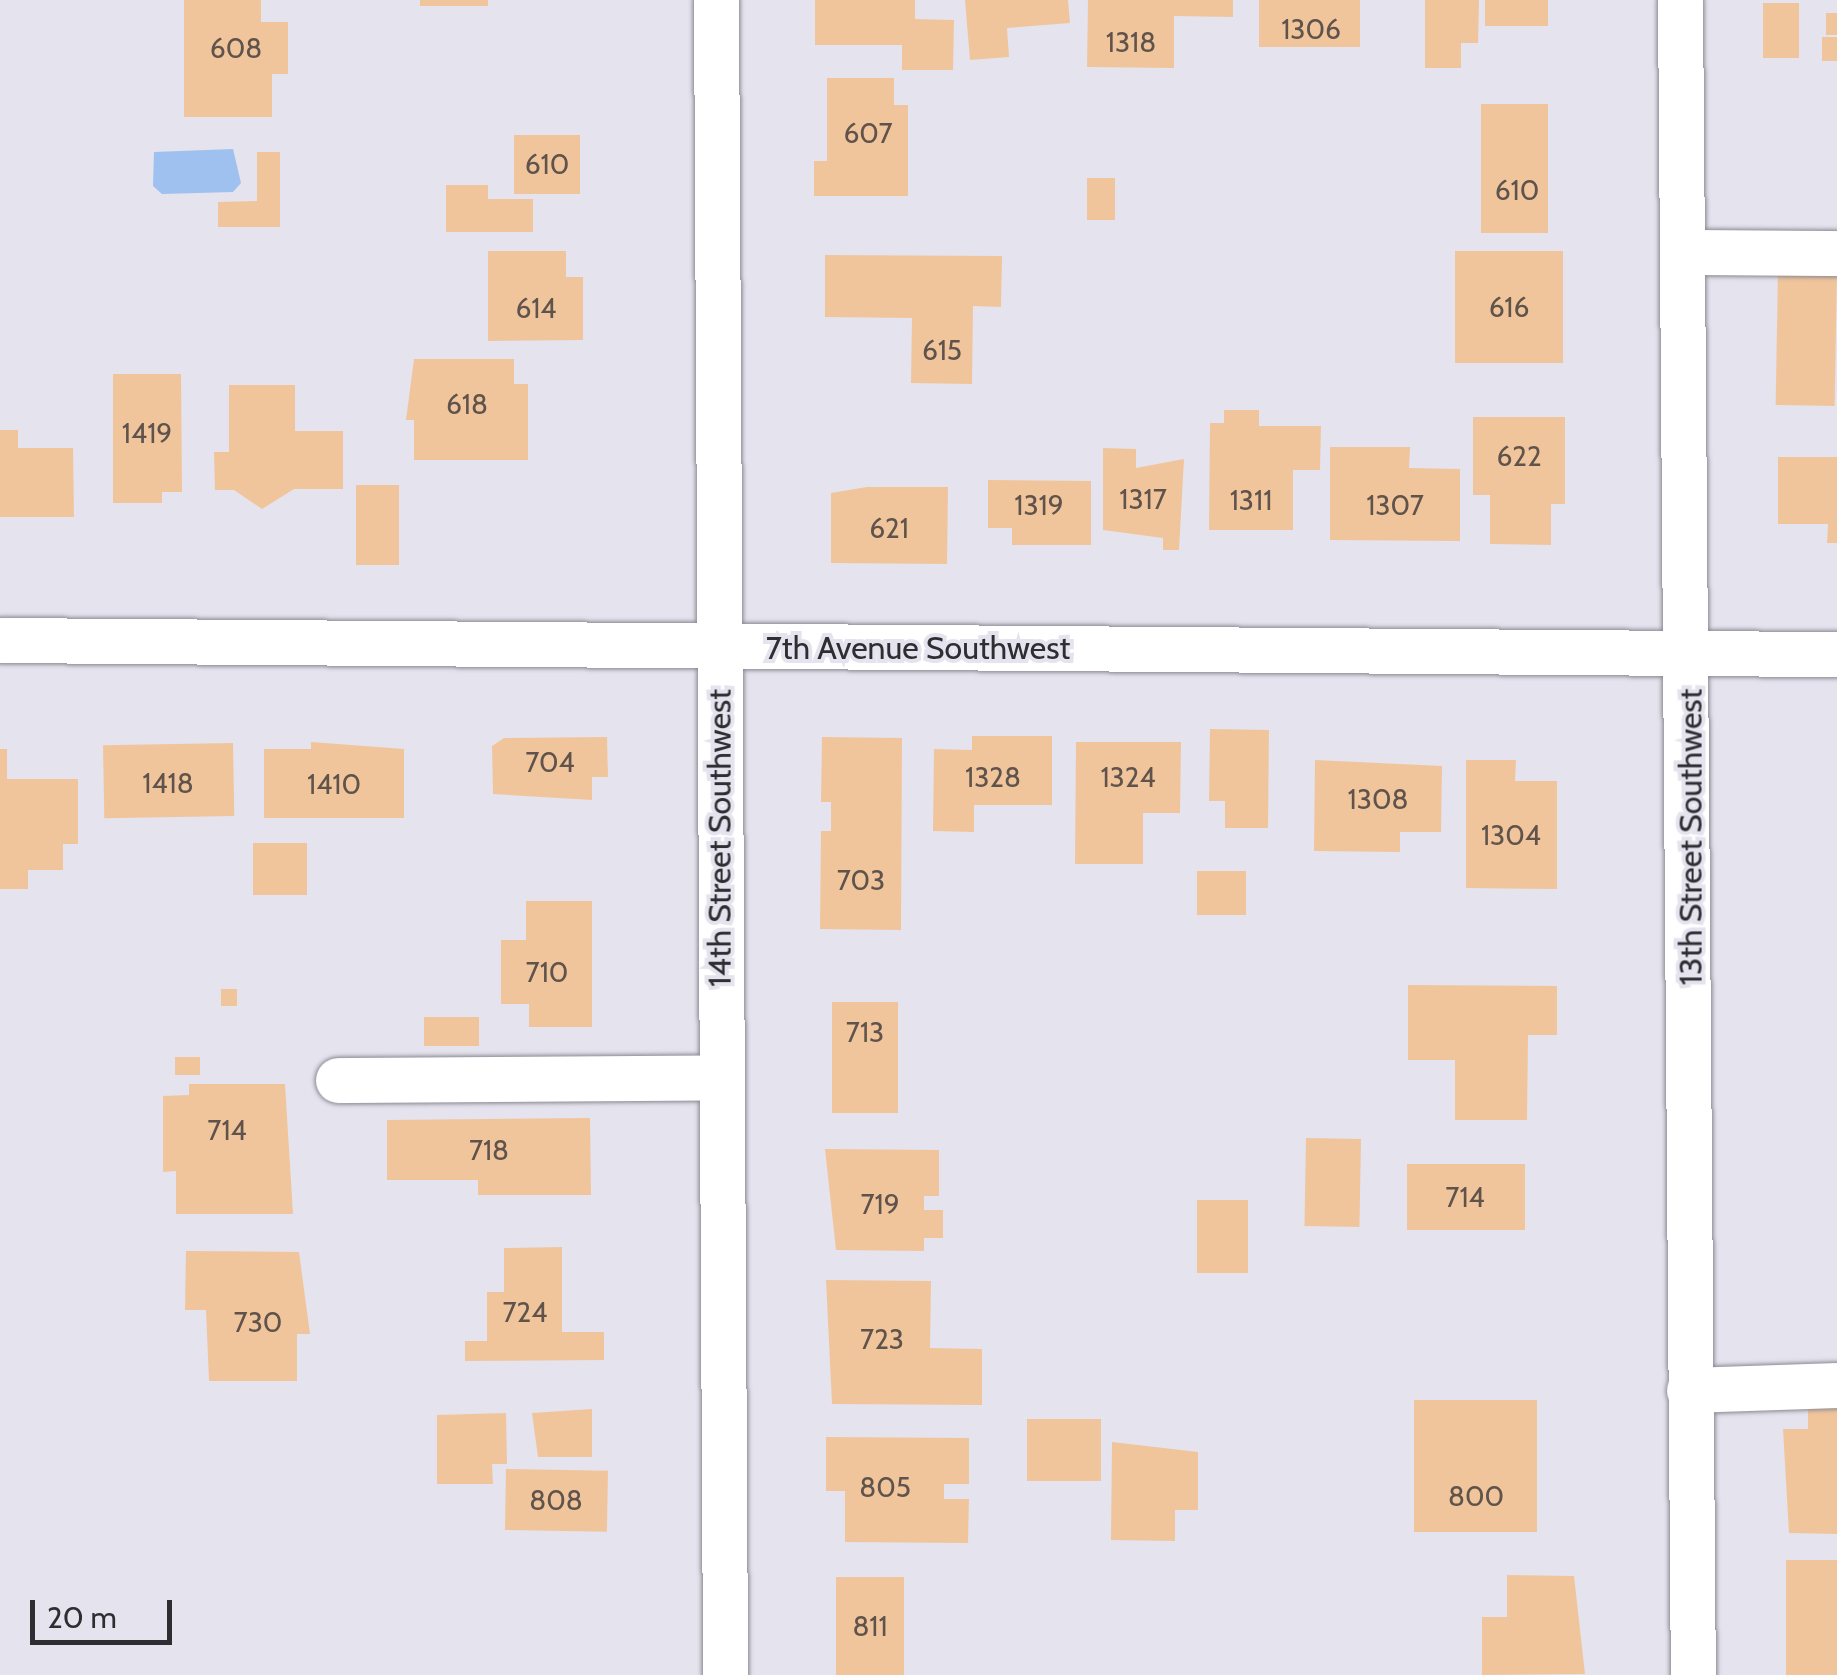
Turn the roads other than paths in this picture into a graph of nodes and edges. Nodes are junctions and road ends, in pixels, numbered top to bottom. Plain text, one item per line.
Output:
1 (716, 0) edge
2 (1680, 0) edge
3 (1684, 252) junction
4 (1837, 253) edge
5 (0, 640) edge
6 (719, 647) junction
7 (1692, 653) junction
8 (1837, 654) edge
9 (722, 1077) junction
10 (338, 1080) dead end
11 (1837, 1385) edge
12 (1689, 1390) junction
13 (725, 1675) edge
14 (1694, 1675) edge

1 - 6 street, 14th Street Southwest
2 - 3 street, 13th Street Southwest
3 - 4 street
3 - 7 street, 13th Street Southwest
5 - 6 street, 7th Avenue Southwest
6 - 7 street, 7th Avenue Southwest
6 - 9 street, 14th Street Southwest
7 - 8 street, 7th Avenue Southwest
7 - 12 street, 13th Street Southwest
9 - 10 street
9 - 13 street, 14th Street Southwest
11 - 12 street
12 - 14 street, 13th Street Southwest

